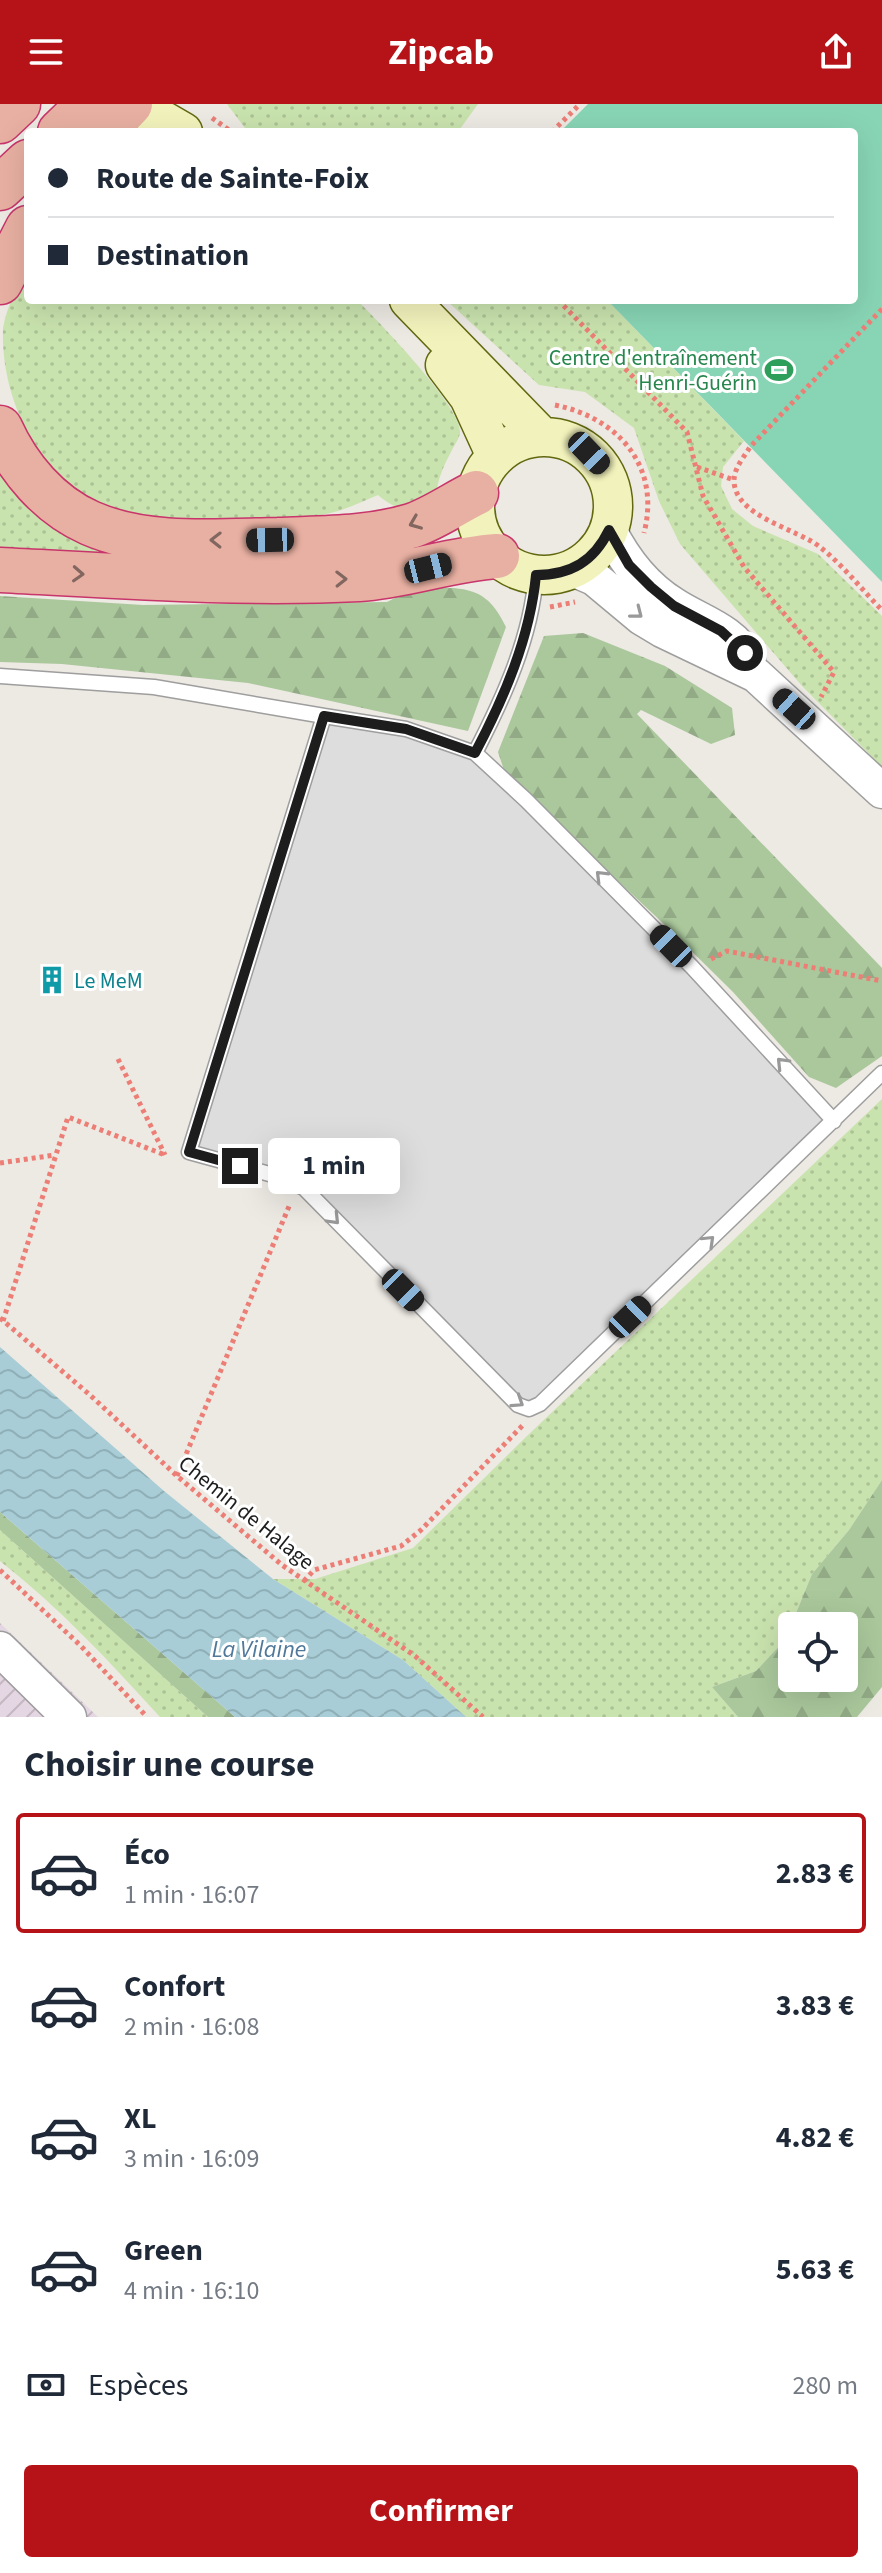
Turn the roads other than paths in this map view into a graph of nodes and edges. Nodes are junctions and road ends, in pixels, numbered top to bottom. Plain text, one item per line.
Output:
1 (18, 104) edge
2 (89, 104) edge
3 (132, 104) edge
4 (0, 121) edge
5 (64, 128) edge
6 (107, 128) edge
7 (176, 128) edge
8 (24, 166) edge
9 (0, 188) edge
10 (24, 236) edge
11 (0, 282) edge
12 (394, 304) edge
13 (413, 304) edge
14 (0, 428) edge
15 (542, 437) junction
16 (486, 475) junction
17 (609, 530) junction
18 (497, 556) junction
19 (573, 569) junction
20 (0, 570) edge
21 (536, 575) junction
22 (756, 675) junction
23 (0, 676) edge
24 (324, 716) junction
25 (475, 753) junction
26 (882, 791) edge
27 (882, 1073) edge
28 (834, 1121) junction
29 (0, 1649) edge
30 (69, 1717) edge

1 - 4 highway
2 - 5 highway
3 - 6 highway
3 - 7 main road
8 - 9 highway
10 - 11 highway
12 - 16 main road
13 - 15 main road
16 -> 14 highway
15 - 16 main road
15 - 17 main road
16 - 18 main road
17 - 19 main road
17 - 22 street
20 -> 18 highway
18 - 21 main road
19 - 21 main road
19 -> 22 street
21 - 25 lane
22 - 26 street
23 - 24 lane
24 - 25 lane
24 -> 28 lane
28 -> 25 lane
27 - 28 lane
29 - 30 street

